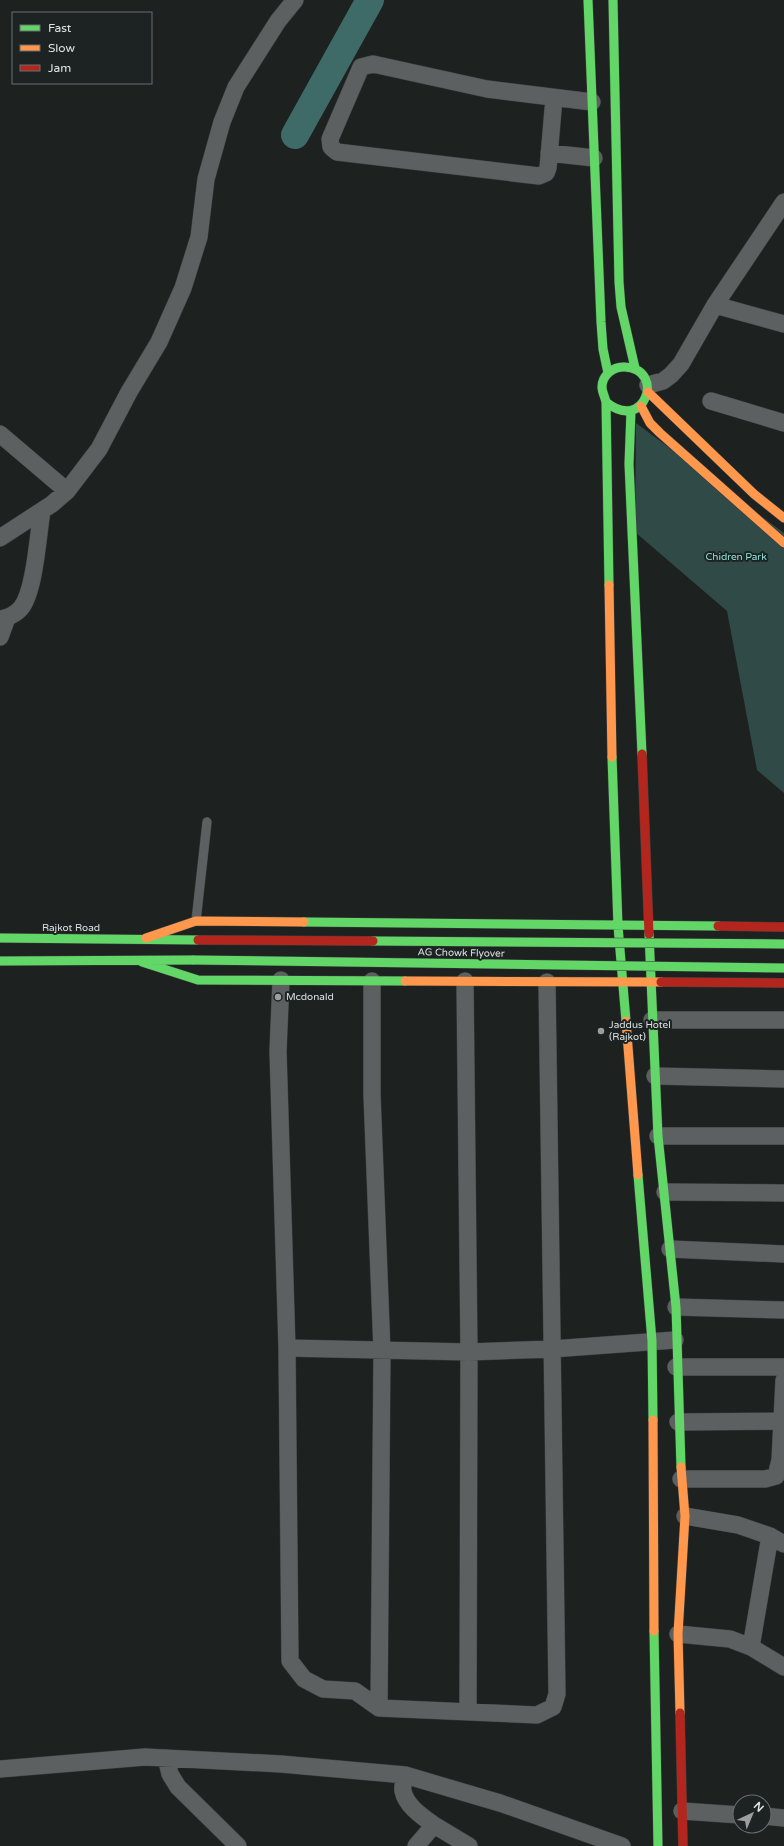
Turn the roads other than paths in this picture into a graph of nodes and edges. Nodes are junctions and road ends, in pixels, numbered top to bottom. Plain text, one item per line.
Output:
1 (296, 0) edge
2 (588, 0) edge
3 (613, 0) edge
4 (554, 98) junction
5 (592, 102) junction
6 (550, 153) junction
7 (594, 158) junction
8 (784, 202) edge
9 (715, 305) junction
10 (784, 324) edge
11 (635, 368) junction
12 (608, 373) junction
13 (648, 389) junction
14 (711, 400) dead end
15 (606, 402) junction
16 (641, 406) junction
17 (631, 411) junction
18 (784, 422) edge
19 (0, 434) edge
20 (67, 491) junction
21 (42, 511) junction
22 (784, 518) edge
23 (0, 538) edge
24 (784, 544) edge
25 (4, 619) edge
26 (0, 637) edge
27 (207, 822) dead end
28 (196, 921) junction
29 (649, 925) junction
30 (618, 926) junction
31 (784, 928) edge
32 (0, 938) edge
33 (143, 940) junction
34 (784, 944) edge
35 (0, 960) edge
36 (137, 961) junction
37 (784, 968) edge
38 (280, 980) junction
39 (372, 981) junction
40 (464, 981) junction
41 (547, 982) junction
42 (622, 982) junction
43 (651, 982) junction
44 (784, 983) edge
45 (652, 1020) junction
46 (784, 1020) edge
47 (655, 1076) junction
48 (784, 1079) edge
49 (658, 1136) junction
50 (784, 1136) edge
51 (665, 1192) junction
52 (784, 1193) edge
53 (670, 1249) junction
54 (784, 1254) edge
55 (676, 1307) junction
56 (784, 1310) edge
57 (675, 1340) junction
58 (652, 1341) junction
59 (287, 1348) junction
60 (552, 1349) junction
61 (382, 1351) junction
62 (469, 1352) junction
63 (676, 1367) junction
64 (784, 1367) edge
65 (784, 1380) edge
66 (783, 1421) edge
67 (678, 1422) junction
68 (681, 1479) junction
69 (685, 1516) junction
70 (777, 1540) edge
71 (678, 1634) junction
72 (751, 1647) junction
73 (784, 1667) edge
74 (379, 1708) junction
75 (468, 1711) junction
76 (166, 1758) junction
77 (0, 1769) edge
78 (405, 1775) junction
79 (682, 1811) junction
80 (732, 1814) edge
81 (772, 1817) edge
82 (784, 1818) edge
83 (434, 1825) junction
84 (238, 1846) edge
85 (416, 1846) edge
86 (469, 1846) edge
87 (622, 1846) edge
88 (658, 1846) edge
89 (683, 1846) edge

1 - 20 street
2 - 5 street
3 - 11 street
4 - 5 street
4 - 6 street
4 - 6 street
5 - 7 street
6 - 7 street
7 - 12 street
8 - 9 street
9 - 10 street
9 - 13 street
11 - 12 street
11 - 13 street
12 - 15 street
13 - 16 street
13 - 22 street
14 - 18 street
15 - 17 street
15 - 30 street
16 - 17 street
16 - 24 street
17 - 29 street
19 - 20 street
20 - 21 street
21 - 23 street
21 - 25 street
25 - 26 street
27 - 28 lane
28 - 30 street
28 - 33 street
29 - 30 street
29 - 31 street
29 - 43 street
30 - 42 street
32 - 33 street, Rajkot Road
33 - 34 street, AG Chowk Flyover, bridge
35 - 36 street
36 - 37 street, AG Chowk Flyover, bridge
36 - 38 street
38 - 39 street
38 - 59 street
39 - 40 street
39 - 61 street
40 - 41 street
40 - 62 street
41 - 42 street
41 - 60 street
42 - 43 street
42 - 58 street
43 - 44 street
43 - 45 street
45 - 46 street
45 - 47 street
47 - 48 street
47 - 49 street
49 - 50 street
49 - 51 street
51 - 52 street
51 - 53 street
53 - 54 street
53 - 55 street
55 - 56 street
55 - 57 street
57 - 58 street
57 - 63 street
58 - 60 street
58 - 88 street
59 - 61 street
59 - 74 street
60 - 62 street
60 - 75 street
61 - 62 street
61 - 74 street
62 - 75 street
63 - 64 street
63 - 67 street
65 - 66 street
66 - 67 street
66 - 68 street
67 - 68 street
68 - 69 street
69 - 70 street
69 - 71 street
70 - 72 street
71 - 72 street
71 - 79 street
72 - 73 street
74 - 75 street
76 - 77 street
76 - 78 street
76 - 84 street
78 - 83 street
78 - 87 street
79 - 80 street
79 - 89 street
81 - 82 street
83 - 85 street
83 - 86 street

